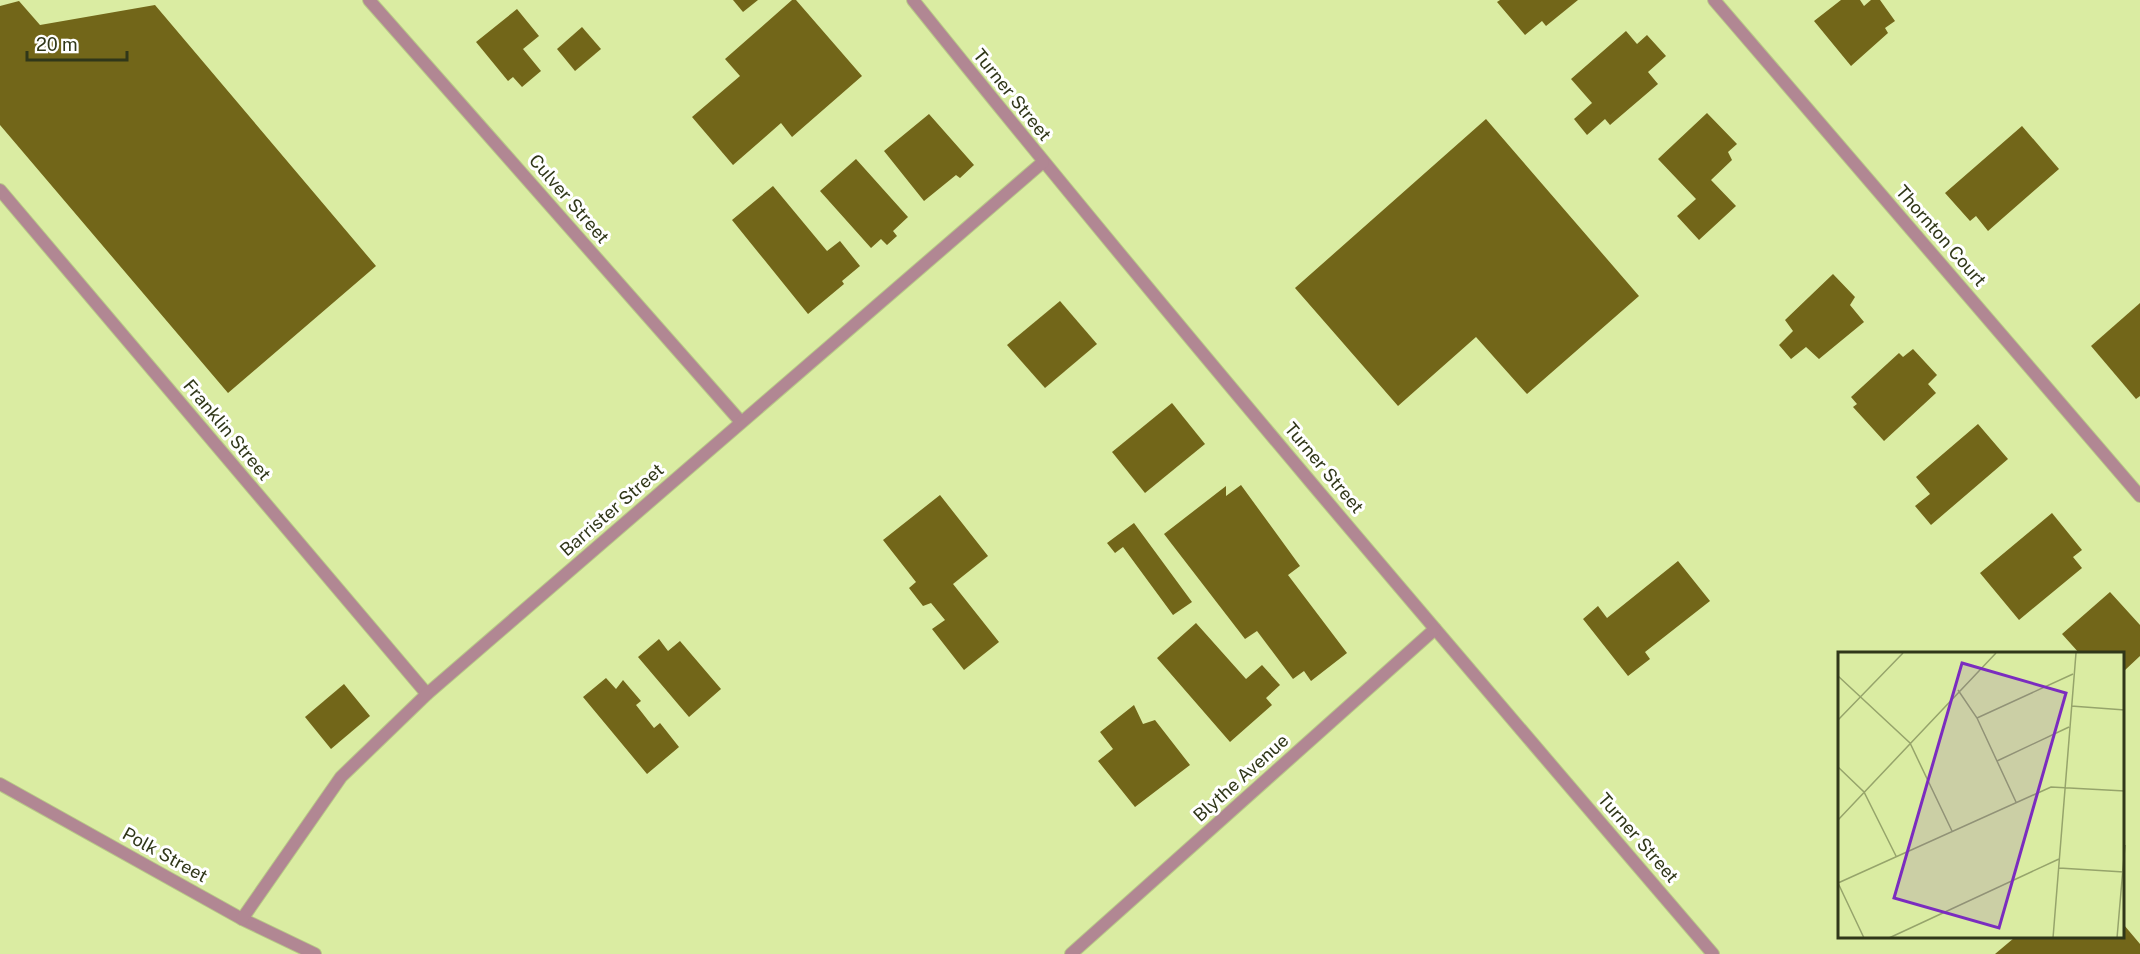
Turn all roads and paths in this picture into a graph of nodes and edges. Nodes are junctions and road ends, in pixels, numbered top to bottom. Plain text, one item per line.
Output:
1 (369, 0) edge
2 (913, 0) edge
3 (1714, 0) edge
4 (1043, 162) junction
5 (0, 190) edge
6 (741, 422) junction
7 (2140, 496) edge
8 (1435, 629) junction
9 (427, 694) junction
10 (0, 784) edge
11 (242, 919) junction
12 (315, 954) edge
13 (1071, 954) edge
14 (1713, 954) edge

1 - 6 street, Culver Street
2 - 4 street, Turner Street
3 - 7 street, Thornton Court
4 - 6 street, Barrister Street
4 - 8 street, Turner Street
5 - 9 street, Franklin Street
6 - 9 street, Barrister Street
8 - 13 street, Blythe Avenue
8 - 14 street, Turner Street
9 - 11 street, Barrister Street
10 - 11 street, Polk Street
11 - 12 street, Polk Street

